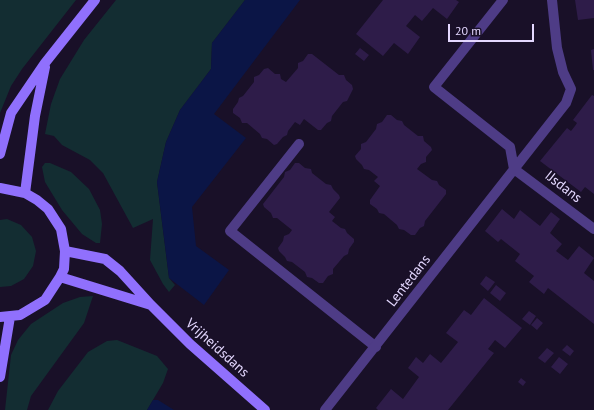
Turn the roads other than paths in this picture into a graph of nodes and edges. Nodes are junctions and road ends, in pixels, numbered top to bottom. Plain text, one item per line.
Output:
1 (95, 0) edge
2 (503, 0) edge
3 (552, 0) edge
4 (45, 63) junction
5 (299, 144) dead end
6 (0, 154) edge
7 (514, 169) junction
8 (0, 188) edge
9 (24, 193) junction
10 (594, 229) edge
11 (65, 251) junction
12 (60, 277) junction
13 (151, 305) junction
14 (5, 317) edge
15 (376, 347) junction
16 (0, 377) edge
17 (265, 410) edge
18 (325, 410) edge

1 - 4 street
2 - 7 street
3 - 7 street, Lentedans
4 - 6 street
4 - 9 street
5 - 15 street
7 - 10 street, IJsdans
7 - 15 street, Lentedans
8 - 9 street
9 - 11 street
11 - 12 street
11 - 13 street, Vrijheidsdans
12 - 13 street, Vrijheidsdans
12 - 14 street
13 - 17 street, Vrijheidsdans
14 - 16 street
15 - 18 street, Lentedans

